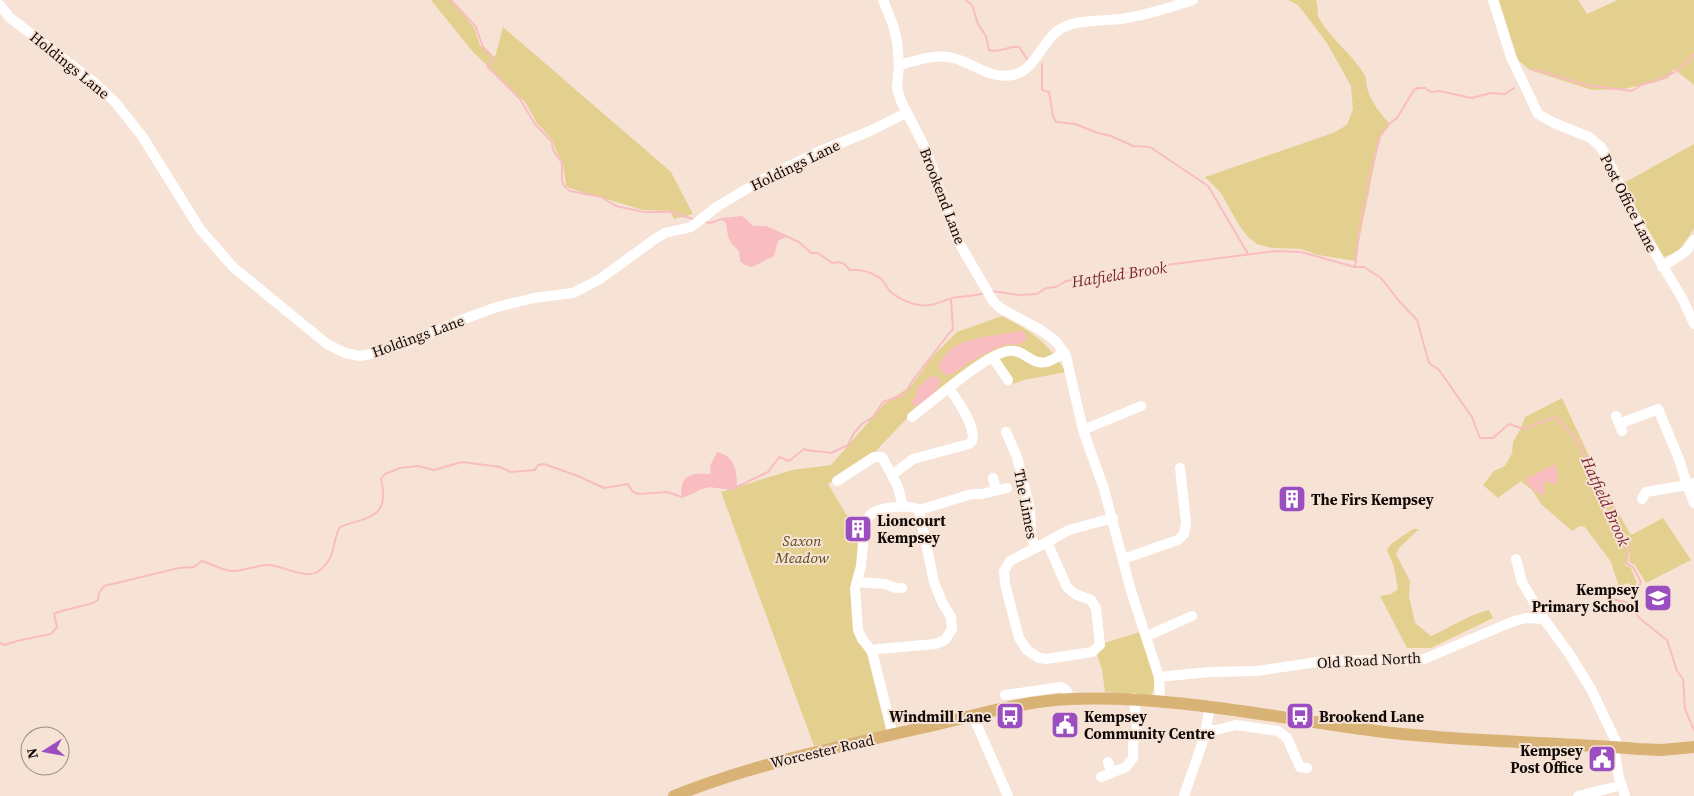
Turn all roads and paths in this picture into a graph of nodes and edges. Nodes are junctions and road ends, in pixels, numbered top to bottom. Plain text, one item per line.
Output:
1 (883, 0) edge
2 (1193, 0) edge
3 (1493, 0) edge
4 (0, 5) edge
5 (899, 65) junction
6 (906, 113) junction
7 (1694, 240) edge
8 (1662, 267) junction
9 (1694, 324) edge
10 (1065, 353) junction
11 (997, 355) junction
12 (1008, 380) dead end
13 (949, 388) junction
14 (1142, 406) dead end
15 (912, 417) dead end
16 (1619, 424) dead end
17 (1083, 430) junction
18 (1006, 432) dead end
19 (1180, 468) dead end
20 (892, 474) junction
21 (993, 478) dead end
22 (837, 481) dead end
23 (1690, 484) edge
24 (1007, 488) dead end
25 (996, 490) junction
26 (1642, 499) dead end
27 (1694, 503) edge
28 (903, 507) junction
29 (919, 510) junction
30 (1113, 518) junction
31 (1047, 542) junction
32 (1036, 548) junction
33 (1123, 559) junction
34 (1516, 559) dead end
35 (857, 582) junction
36 (902, 588) dead end
37 (1192, 616) dead end
38 (1544, 619) junction
39 (1147, 636) junction
40 (872, 651) junction
41 (1159, 676) junction
42 (1005, 695) dead end
43 (1134, 698) junction
44 (1069, 699) junction
45 (1160, 701) junction
46 (1210, 707) junction
47 (973, 716) junction
48 (1206, 729) junction
49 (893, 735) junction
50 (1694, 747) edge
51 (1617, 748) junction
52 (1108, 762) dead end
53 (1307, 768) dead end
54 (1112, 773) junction
55 (1101, 777) dead end
56 (1622, 785) junction
57 (1574, 794) edge
58 (674, 796) edge
59 (1008, 796) edge
60 (1184, 796) edge
61 (1625, 796) edge

1 - 5 street, Brookend Lane
2 - 5 street
3 - 8 street, Post Office Lane
4 - 6 street, Holdings Lane
5 - 6 street, Brookend Lane
6 - 10 street, Brookend Lane
7 - 8 street
8 - 9 street, Post Office Lane
10 - 11 street
10 - 17 street
11 - 12 street
11 - 13 street
13 - 15 street
13 - 20 street
14 - 17 street
16 - 23 street
17 - 30 street
18 - 32 street, The Limes
19 - 33 street
20 - 22 street
20 - 28 street
21 - 25 street
23 - 26 street
23 - 27 street
24 - 25 street
25 - 29 street
28 - 29 street
28 - 35 street
29 - 40 street
30 - 31 street, The Limes
30 - 33 street
31 - 32 street, The Limes
31 - 32 street, The Limes
33 - 39 street
34 - 38 street
35 - 36 street
35 - 40 street
37 - 39 street
38 - 41 street, Old Road North
38 - 51 street
39 - 41 street
40 - 49 street
41 - 45 street
42 - 44 street
43 - 44 main road, Worcester Road
43 - 45 main road, Worcester Road
43 - 54 street
44 - 47 main road, Worcester Road
45 - 46 main road, Worcester Road
46 - 48 street
46 - 51 main road, Worcester Road
47 - 49 main road, Worcester Road
47 - 59 street
48 - 53 street
48 - 60 street
49 - 58 main road, Worcester Road
50 - 51 main road, Worcester Road
51 - 56 street
52 - 54 street
54 - 55 street
56 - 57 street
56 - 61 street

